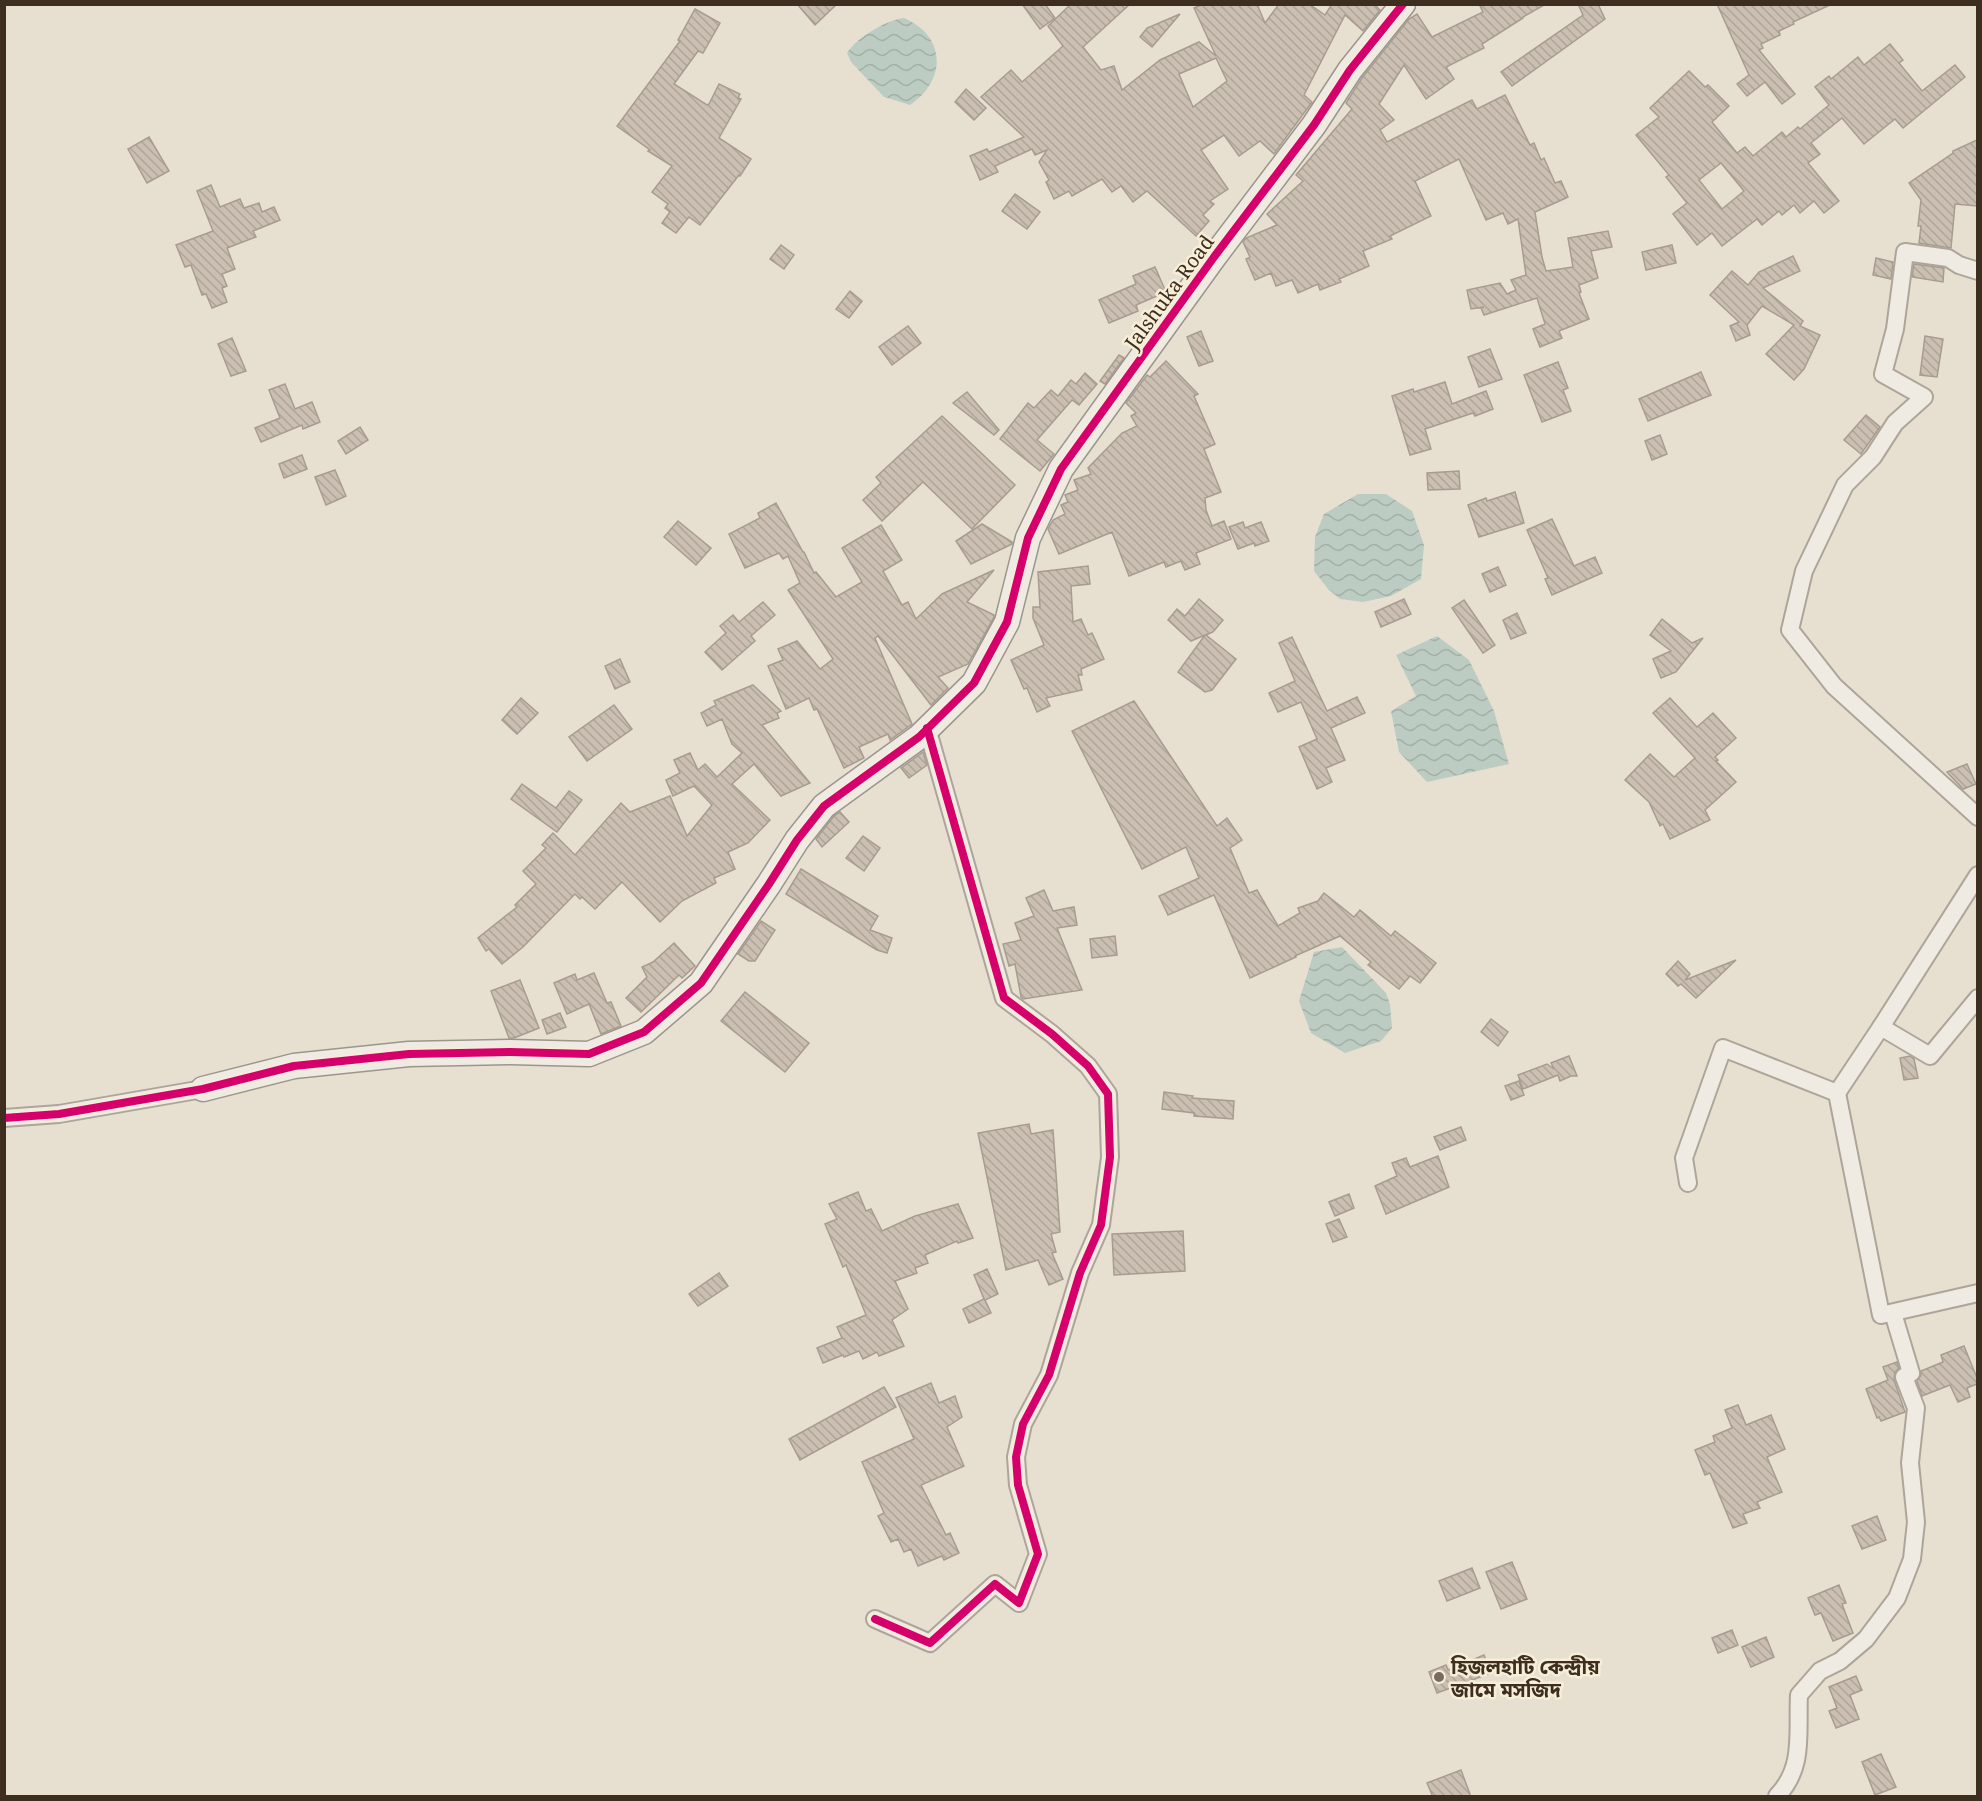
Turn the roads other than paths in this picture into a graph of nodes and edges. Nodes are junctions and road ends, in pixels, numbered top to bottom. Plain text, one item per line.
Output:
1 (1403, 4) edge
2 (1977, 271) edge
3 (927, 728) junction
4 (1977, 816) edge
5 (1977, 875) edge
6 (1977, 998) edge
7 (1881, 1027) junction
8 (203, 1089) joint
9 (1837, 1093) junction
10 (4, 1118) edge
11 (1688, 1183) dead end
12 (1977, 1293) edge
13 (1893, 1313) junction
14 (875, 1618) dead end
15 (1777, 1797) edge

1 - 3 street, Jalshuka Road
2 - 4 street
3 - 8 street, Jalshuka Road
3 - 14 street
5 - 7 street
6 - 7 street
7 - 9 street
8 - 10 street
9 - 11 street
9 - 13 street
12 - 13 street
13 - 15 street

